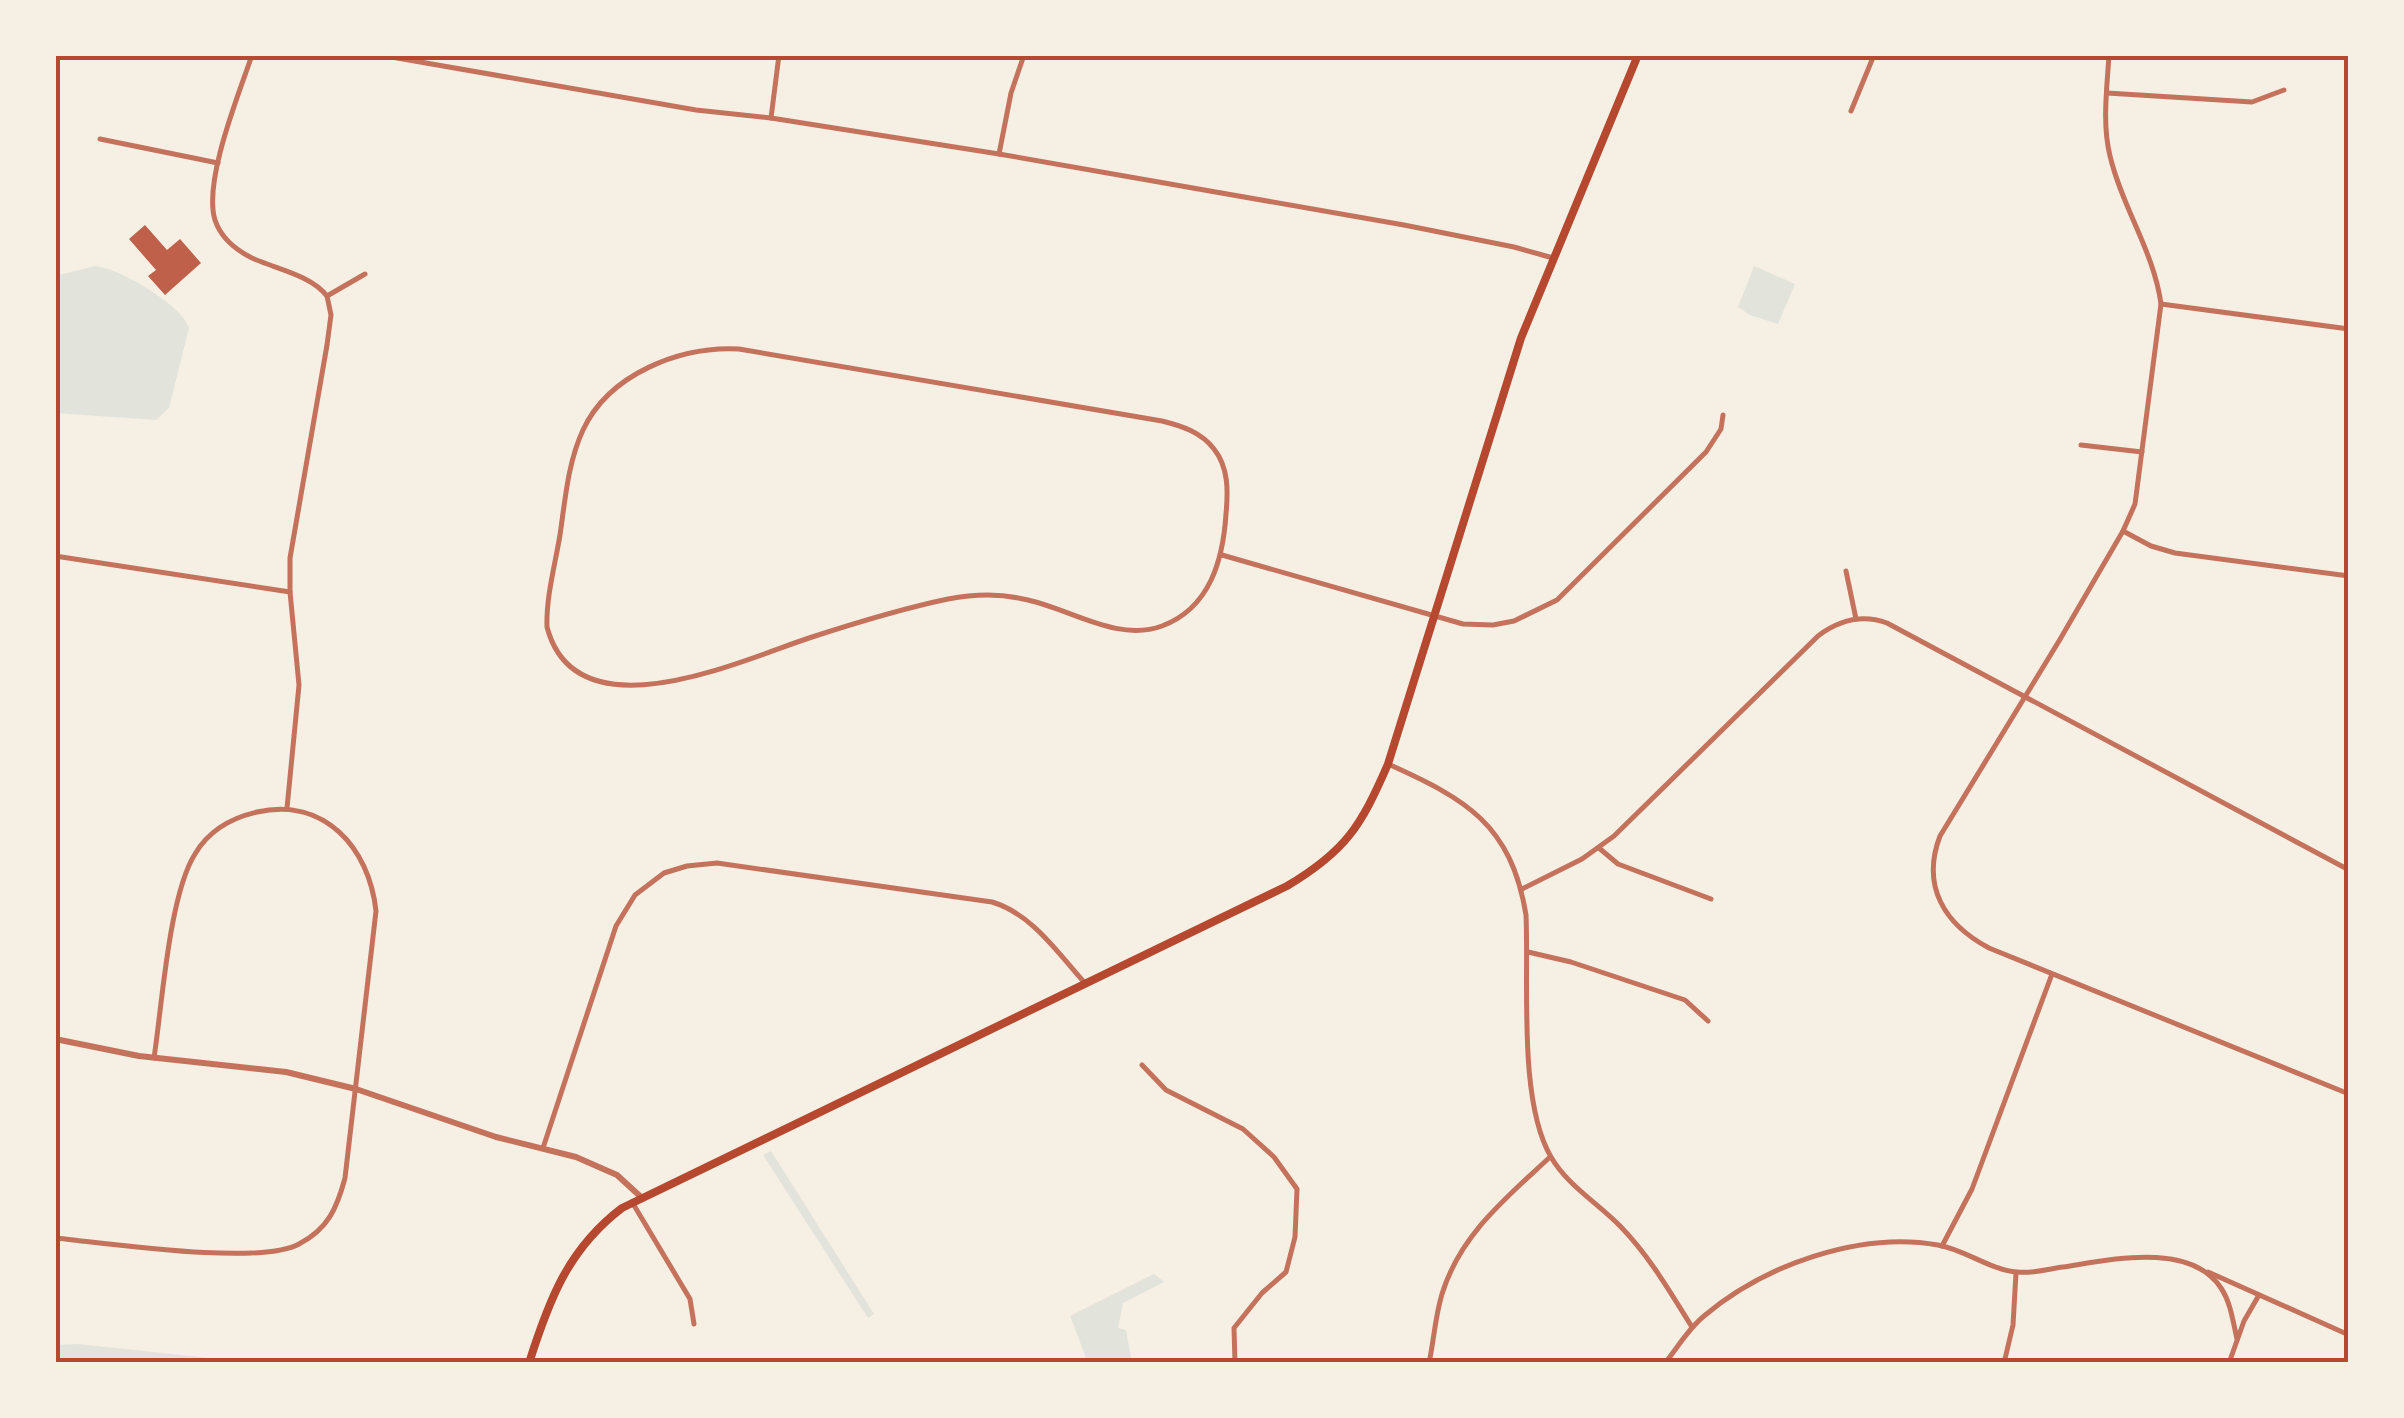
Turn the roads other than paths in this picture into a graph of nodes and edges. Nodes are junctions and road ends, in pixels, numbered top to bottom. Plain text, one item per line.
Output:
1 (252, 55) edge
2 (380, 55) edge
3 (779, 55) edge
4 (1024, 55) edge
5 (1638, 55) edge
6 (1874, 55) edge
7 (2109, 55) edge
8 (2284, 90) dead end
9 (2107, 93) junction
10 (1851, 111) dead end
11 (771, 118) junction
12 (100, 139) dead end
13 (998, 154) junction
14 (218, 163) junction
15 (1553, 258) junction
16 (365, 274) dead end
17 (327, 296) junction
18 (2161, 304) junction
19 (2349, 329) edge
20 (1723, 416) dead end
21 (2080, 445) dead end
22 (2142, 452) junction
23 (2123, 532) junction
24 (1222, 555) junction
25 (55, 556) edge
26 (1846, 572) dead end
27 (2349, 576) edge
28 (290, 592) junction
29 (1433, 616) junction
30 (1856, 619) junction
31 (2024, 696) junction
32 (1388, 764) junction
33 (287, 808) junction
34 (1599, 848) junction
35 (2349, 870) edge
36 (1522, 889) junction
37 (1711, 900) dead end
38 (1528, 952) junction
39 (2052, 974) junction
40 (1084, 982) junction
41 (1708, 1022) dead end
42 (55, 1039) edge
43 (154, 1058) junction
44 (1142, 1066) dead end
45 (356, 1088) junction
46 (2349, 1094) edge
47 (543, 1148) junction
48 (1550, 1156) junction
49 (641, 1197) junction
50 (632, 1202) junction
51 (55, 1238) edge
52 (1942, 1246) junction
53 (2200, 1268) junction
54 (2016, 1272) junction
55 (2259, 1295) junction
56 (694, 1324) dead end
57 (1692, 1327) junction
58 (2349, 1335) edge
59 (2237, 1339) junction
60 (529, 1363) edge
61 (1234, 1363) edge
62 (1430, 1363) edge
63 (1665, 1363) edge
64 (2004, 1363) edge
65 (2229, 1363) edge

1 - 14 street
2 - 11 street
3 - 11 street
4 - 13 street
5 - 15 main road
6 - 10 street
7 - 9 street
8 - 9 street
9 - 18 street
11 - 13 street
12 - 14 street
13 - 15 street
14 - 17 street
15 - 29 main road
16 - 17 street
17 - 28 street
18 - 19 street
18 - 22 street
20 - 29 street
21 - 22 street
22 - 23 street
23 - 27 street
23 - 31 street
24 - 24 street
24 - 29 street
25 - 28 street
26 - 30 street
28 - 33 street
29 - 32 main road
30 - 31 street
30 - 34 street
31 - 35 street
31 - 39 street
32 - 36 street
32 - 40 main road
33 - 43 street
33 - 45 street
34 - 36 street
34 - 37 street
36 - 38 street
38 - 41 street
38 - 48 street
39 - 46 street
39 - 52 street
40 - 47 street
40 - 49 main road
42 - 43 street
43 - 45 street
44 - 61 street
45 - 47 street
45 - 51 street
47 - 49 street
48 - 57 street
48 - 62 street
49 - 50 main road
50 - 56 street
50 - 60 main road
52 - 54 street
52 - 57 street
53 - 54 street
53 - 55 street
53 - 59 street
54 - 64 street
55 - 58 street
55 - 59 street
57 - 63 street
59 - 65 street

